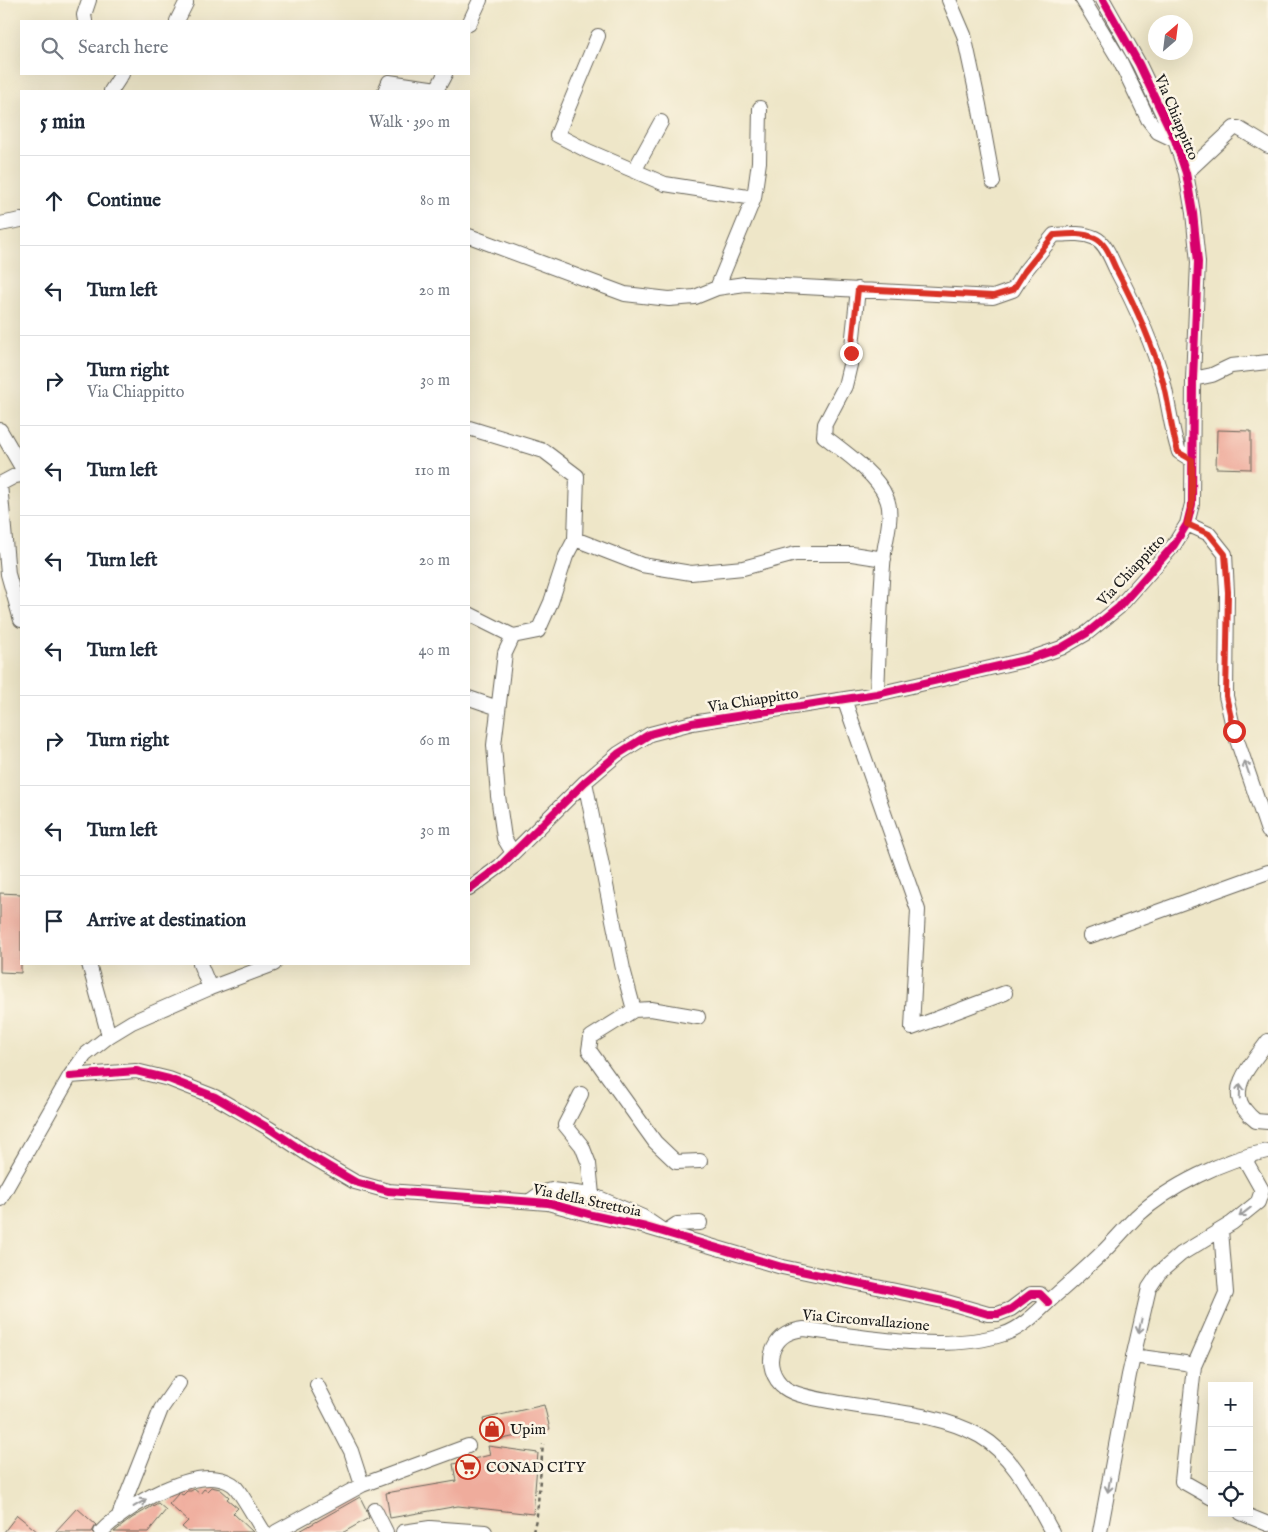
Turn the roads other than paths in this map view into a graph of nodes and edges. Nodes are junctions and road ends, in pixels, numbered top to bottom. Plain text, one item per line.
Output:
1 (89, 0) edge
2 (480, 0) edge
3 (949, 0) edge
4 (1083, 0) edge
5 (1104, 0) edge
6 (186, 3) dead end
7 (85, 20) edge
8 (177, 20) edge
9 (470, 22) edge
10 (598, 36) dead end
11 (121, 75) edge
12 (445, 75) edge
13 (112, 90) edge
14 (385, 90) edge
15 (760, 108) dead end
16 (661, 122) dead end
17 (1175, 140) junction
18 (1268, 146) edge
19 (634, 172) junction
20 (1186, 172) junction
21 (993, 182) dead end
22 (754, 198) junction
23 (20, 220) edge
24 (0, 224) edge
25 (470, 236) edge
26 (717, 288) junction
27 (858, 289) junction
28 (1268, 362) edge
29 (1193, 379) junction
30 (470, 428) edge
31 (0, 430) edge
32 (1192, 460) junction
33 (20, 464) edge
34 (20, 475) edge
35 (0, 484) edge
36 (1187, 524) junction
37 (575, 539) junction
38 (884, 559) junction
39 (0, 560) edge
40 (8, 574) junction
41 (470, 614) edge
42 (20, 616) edge
43 (513, 636) junction
44 (876, 694) junction
45 (470, 698) edge
46 (844, 699) junction
47 (498, 708) junction
48 (585, 782) junction
49 (1268, 830) edge
50 (513, 853) junction
51 (1268, 872) edge
52 (470, 888) edge
53 (1090, 936) dead end
54 (89, 965) edge
55 (200, 965) edge
56 (271, 965) edge
57 (210, 988) junction
58 (1005, 993) dead end
59 (634, 1010) junction
60 (698, 1017) dead end
61 (109, 1036) junction
62 (1268, 1041) edge
63 (70, 1076) junction
64 (581, 1094) dead end
65 (1268, 1122) edge
66 (1268, 1151) edge
67 (1244, 1158) junction
68 (700, 1161) dead end
69 (592, 1195) junction
70 (0, 1200) edge
71 (530, 1200) junction
72 (700, 1223) dead end
73 (1221, 1230) junction
74 (665, 1232) junction
75 (1048, 1302) junction
76 (1134, 1356) junction
77 (1194, 1366) junction
78 (179, 1383) dead end
79 (317, 1385) dead end
80 (468, 1446) dead end
81 (362, 1485) junction
82 (1208, 1496) edge
83 (375, 1510) dead end
84 (1251, 1517) edge
85 (118, 1518) junction
86 (1268, 1524) edge
87 (101, 1532) edge
88 (264, 1532) edge
89 (276, 1532) edge
90 (386, 1532) edge
91 (403, 1532) edge
92 (486, 1532) edge
93 (1052, 1532) edge
94 (1100, 1532) edge

1 - 7 street
2 - 9 street
3 - 21 street
4 - 17 street
5 - 17 street, Via Chiappitto
6 - 8 street
10 - 19 street
11 - 13 street
12 - 14 street
15 - 22 street
16 - 19 street
17 - 20 street, Via Chiappitto
18 - 20 street
19 - 22 street
20 - 29 street, Via Chiappitto
22 - 26 street
23 - 24 street
25 - 26 street
26 - 27 street
27 - 32 street
27 - 38 street
28 - 29 street
29 - 32 street, Via Chiappitto
30 - 37 street
31 - 33 street
32 - 36 street, Via Chiappitto
34 - 35 street
35 - 40 street
36 - 44 street, Via Chiappitto
49 -> 36 street
37 - 38 street
37 - 43 street
38 - 44 street
39 - 40 street
40 - 42 street
41 - 43 street
43 - 47 street
44 - 46 street, Via Chiappitto
45 - 47 street
46 - 48 street, Via Chiappitto
46 - 58 street
47 - 50 street
48 - 50 street, Via Chiappitto
48 - 59 street
50 - 52 street, Via Chiappitto
51 - 53 street
54 - 61 street
55 - 57 street
56 - 57 street
57 - 61 street
59 - 60 street
59 - 68 street
61 - 63 street
65 -> 62 street
63 - 70 street
63 - 71 street, Via della Strettoia
64 - 69 street
66 - 67 street, Via Circonvallazione
67 -> 73 street
67 - 75 street, Via Circonvallazione
69 - 71 street
69 - 74 street
71 - 74 street, Via della Strettoia
72 - 74 street
73 -> 76 street
73 - 77 street
74 - 75 street, Via della Strettoia
75 - 93 street, Via Circonvallazione
76 - 77 street
76 -> 94 street
77 - 82 street
78 - 85 street
79 - 81 street
80 - 81 street
81 - 89 street
83 - 90 street
84 - 86 street
85 - 87 street
85 -> 88 street
91 - 92 street

